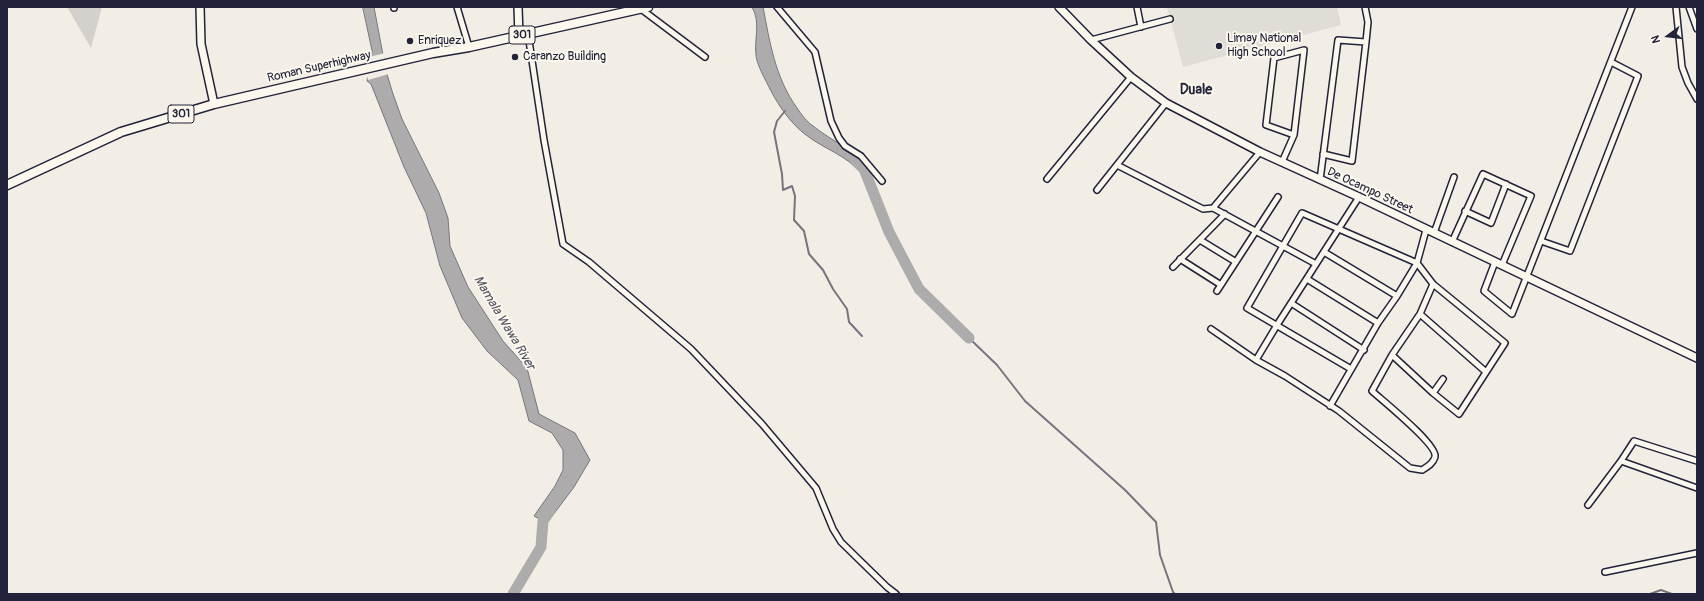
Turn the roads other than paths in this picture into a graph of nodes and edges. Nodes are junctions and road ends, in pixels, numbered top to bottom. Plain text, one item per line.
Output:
1 (200, 7) edge
2 (457, 7) edge
3 (518, 7) edge
4 (777, 7) edge
5 (1059, 7) edge
6 (1137, 7) edge
7 (1365, 7) edge
8 (1632, 7) edge
9 (1676, 7) edge
10 (1689, 7) edge
11 (644, 8) edge
12 (630, 9) edge
13 (1170, 19) dead end
14 (1141, 27) junction
15 (1697, 29) edge
16 (528, 34) junction
17 (519, 36) junction
18 (1091, 40) junction
19 (1366, 42) junction
20 (469, 47) junction
21 (705, 57) dead end
22 (1611, 62) junction
23 (1131, 77) junction
24 (1697, 99) edge
25 (1166, 103) junction
26 (214, 104) junction
27 (1294, 135) junction
28 (1260, 152) junction
29 (1323, 154) junction
30 (1282, 162) junction
31 (1118, 165) junction
32 (1454, 177) dead end
33 (1047, 179) dead end
34 (1320, 180) junction
35 (882, 181) dead end
36 (1506, 184) junction
37 (7, 185) edge
38 (1097, 190) dead end
39 (1278, 197) dead end
40 (1359, 197) junction
41 (1213, 208) junction
42 (1465, 211) junction
43 (1225, 214) junction
44 (1339, 230) junction
45 (1426, 230) junction
46 (1256, 231) junction
47 (1434, 233) junction
48 (1200, 240) junction
49 (1541, 241) junction
50 (1452, 242) junction
51 (1283, 246) junction
52 (1324, 252) junction
53 (1180, 259) junction
54 (1236, 262) junction
55 (1417, 263) junction
56 (1316, 264) junction
57 (1498, 264) junction
58 (1173, 267) dead end
59 (1527, 276) junction
60 (1307, 279) junction
61 (1433, 284) junction
62 (1221, 285) junction
63 (1217, 291) dead end
64 (1397, 296) junction
65 (1291, 303) junction
66 (1420, 314) junction
67 (1378, 323) junction
68 (1277, 325) junction
69 (1211, 330) dead end
70 (1364, 350) junction
71 (1392, 355) junction
72 (1697, 358) edge
73 (1256, 360) junction
74 (1351, 369) junction
75 (1486, 372) junction
76 (1443, 379) dead end
77 (1433, 393) junction
78 (1330, 406) junction
79 (1621, 461) junction
80 (1697, 461) edge
81 (1697, 488) edge
82 (1588, 506) dead end
83 (1697, 553) edge
84 (1605, 572) dead end
85 (896, 594) edge

1 - 26 street
2 - 20 street
3 - 17 street
4 - 35 street
5 - 18 street, De Ocampo Street
6 - 14 street
7 - 19 street
8 - 22 street
9 - 24 street
10 - 15 street
11 - 12 main road, Roman Superhighway / 301
11 - 21 street
12 - 16 main road, Roman Superhighway / 301
13 - 14 street
14 - 18 street
16 - 17 main road, Roman Superhighway / 301
16 - 85 street
17 - 20 main road, Roman Superhighway / 301
18 - 23 street, De Ocampo Street
19 - 29 street
19 - 29 street
20 - 26 main road, Roman Superhighway / 301
22 - 49 street
22 - 49 street
23 - 25 street, De Ocampo Street
23 - 33 street
25 - 28 street, De Ocampo Street
25 - 31 street
26 - 37 main road, Roman Superhighway / 301
27 - 27 street
27 - 30 street
28 - 30 street, De Ocampo Street
28 - 41 street
29 - 34 street
30 - 34 street, De Ocampo Street
31 - 38 street
31 - 41 street
32 - 47 street
34 - 40 street, De Ocampo Street
36 - 42 street
36 - 42 street
36 - 57 street
39 - 46 street
40 - 44 street
40 - 45 street, De Ocampo Street
41 - 43 street
42 - 50 street
43 - 46 street
43 - 48 street
44 - 51 street
44 - 52 street
44 - 55 street
45 - 47 street, De Ocampo Street
45 - 55 street
46 - 51 street
46 - 54 street
47 - 50 street, De Ocampo Street
48 - 53 street
48 - 54 street
49 - 59 street
50 - 57 street, De Ocampo Street
51 - 56 street
51 - 68 street
52 - 56 street
52 - 64 street
53 - 58 street
53 - 62 street
54 - 62 street
55 - 61 street
55 - 64 street
56 - 60 street
57 - 59 street, De Ocampo Street
57 - 59 street
59 - 72 street, De Ocampo Street
60 - 65 street
60 - 67 street
61 - 66 street
61 - 75 street
62 - 63 street
64 - 67 street
65 - 68 street
65 - 70 street
66 - 71 street
66 - 75 street
67 - 70 street
68 - 73 street
68 - 74 street
69 - 73 street
70 - 74 street
71 - 77 street
71 - 78 street
73 - 78 street
74 - 78 street
75 - 77 street
76 - 77 street
79 - 80 street
79 - 81 street
79 - 82 street
83 - 84 street

